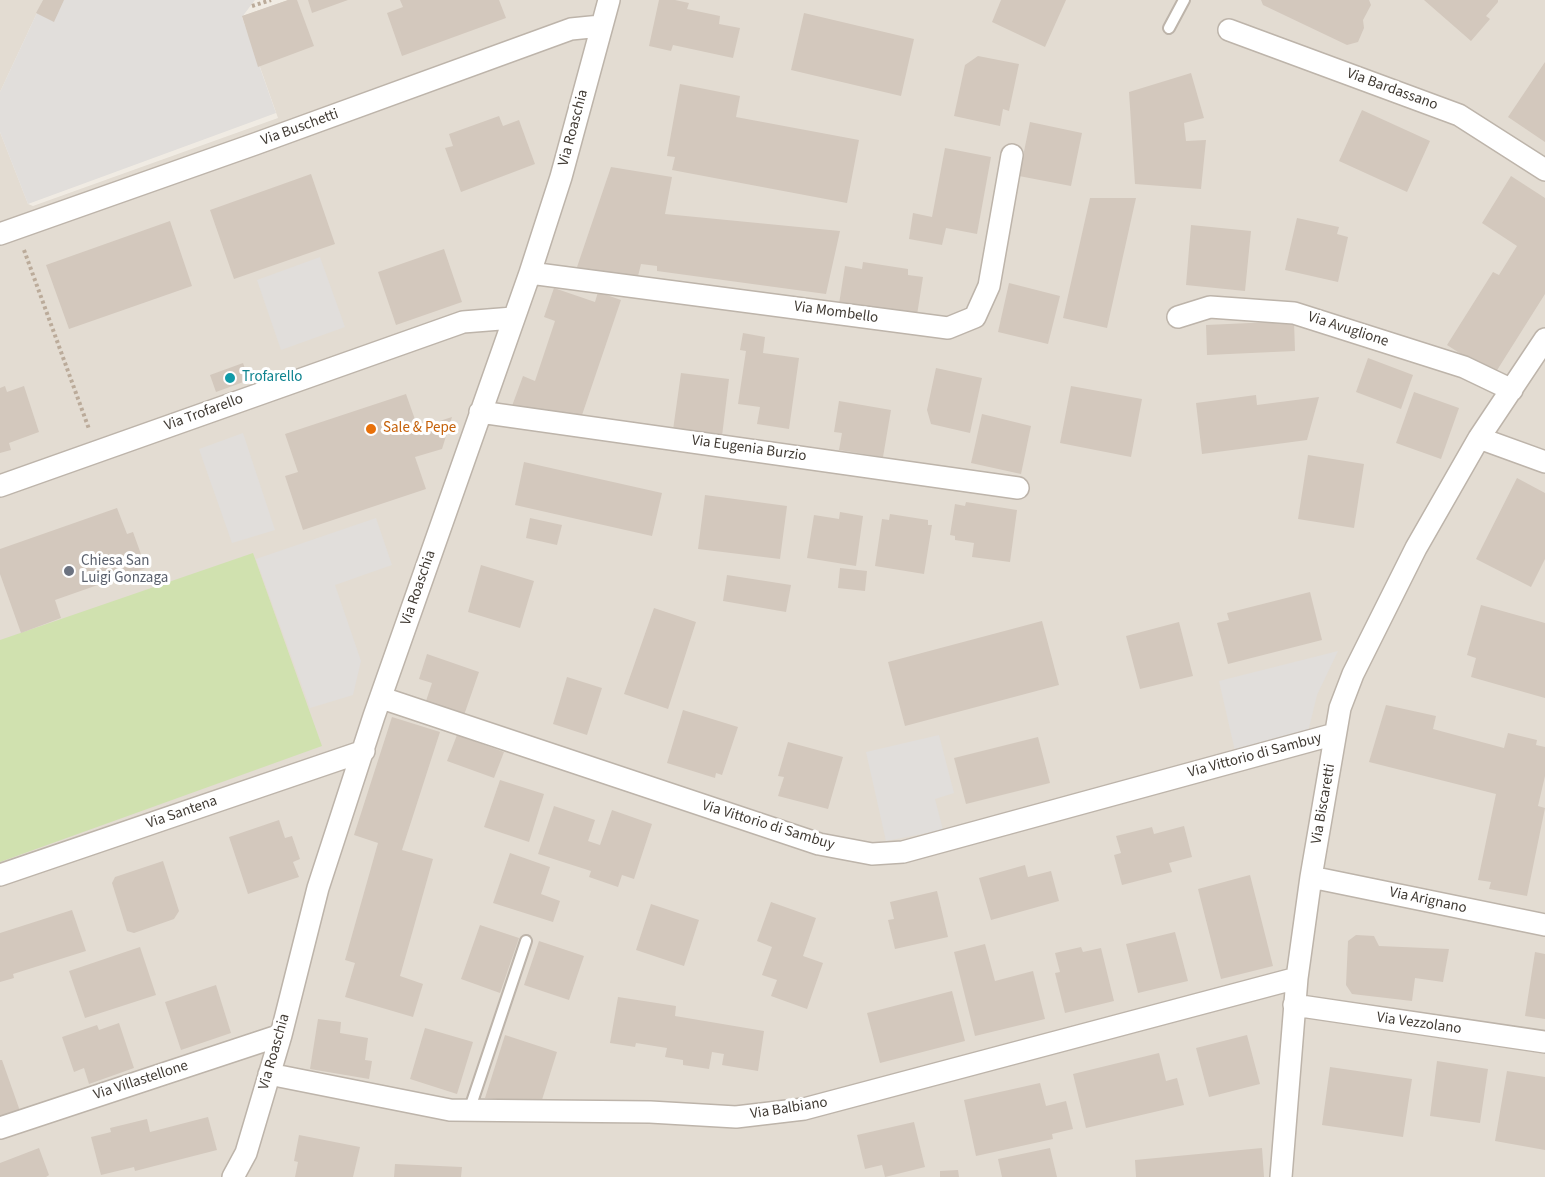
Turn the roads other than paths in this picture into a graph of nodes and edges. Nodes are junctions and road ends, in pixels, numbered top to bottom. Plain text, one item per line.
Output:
1 (609, 0) edge
2 (1184, 0) edge
3 (601, 26) junction
4 (1169, 28) dead end
5 (1229, 30) dead end
6 (1012, 155) dead end
7 (1545, 170) edge
8 (0, 234) edge
9 (530, 273) junction
10 (1178, 317) dead end
11 (513, 318) junction
12 (1545, 339) edge
13 (1512, 390) junction
14 (480, 412) junction
15 (1479, 438) junction
16 (1545, 462) edge
17 (0, 486) edge
18 (1018, 488) dead end
19 (382, 698) junction
20 (1335, 734) junction
21 (364, 751) junction
22 (0, 875) edge
23 (1311, 877) junction
24 (1545, 925) edge
25 (526, 941) dead end
26 (1297, 978) junction
27 (1294, 1005) junction
28 (281, 1035) junction
29 (1545, 1042) edge
30 (269, 1074) junction
31 (468, 1112) junction
32 (0, 1128) edge
33 (246, 1153) junction
34 (233, 1177) edge
35 (253, 1177) edge
36 (1281, 1177) edge

1 - 3 street, Via Roaschia
2 - 4 lane
3 - 8 street, Via Buschetti
3 - 9 street, Via Roaschia
5 - 7 street, Via Bardassano
6 - 9 street, Via Mombello
9 - 11 street, Via Roaschia
10 - 13 street, Via Avuglione
11 - 14 street, Via Roaschia
11 - 17 street, Via Trofarello
12 - 13 street, Via Biscaretti
13 - 15 street, Via Biscaretti
14 - 18 street, Via Eugenia Burzio
14 - 19 street, Via Roaschia
15 - 16 street
15 - 20 street, Via Biscaretti
19 - 20 street, Via Vittorio di Sambuy
19 - 21 street, Via Roaschia
20 - 23 street, Via Biscaretti
21 - 22 street, Via Santena
21 - 28 street, Via Roaschia
23 - 24 street, Via Arignano
23 - 26 street, Via Biscaretti
25 - 31 lane
26 - 27 street, Via Biscaretti
26 - 31 street, Via Balbiano
27 - 29 street, Via Vezzolano
27 - 36 street, Via Biscaretti
28 - 30 street, Via Roaschia
28 - 32 street, Via Villastellone
30 - 31 street, Via Balbiano
30 - 33 street, Via Roaschia
33 - 34 street, Via Roaschia
33 - 35 street

